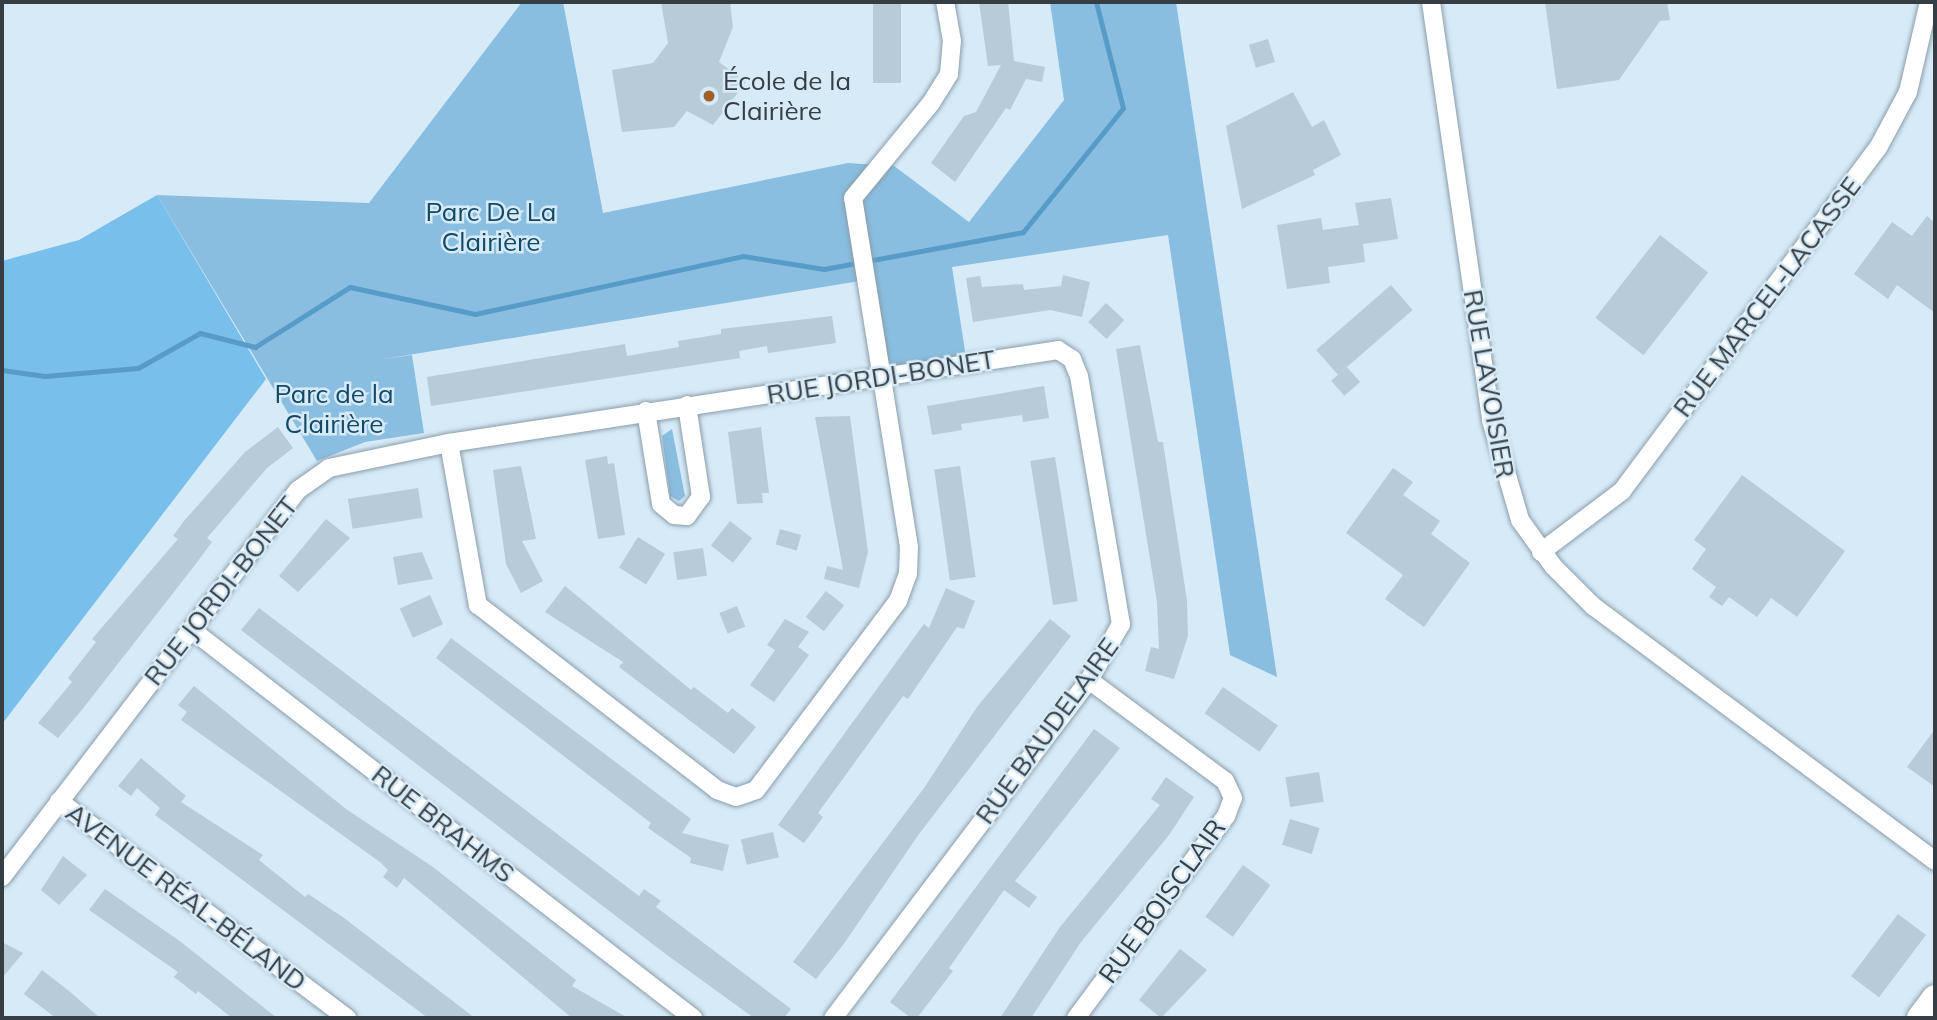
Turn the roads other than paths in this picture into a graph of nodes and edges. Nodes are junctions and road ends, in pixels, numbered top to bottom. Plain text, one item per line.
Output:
1 (945, 2) edge
2 (1432, 2) edge
3 (1929, 2) edge
4 (1072, 359) joint
5 (883, 377) junction
6 (687, 405) junction
7 (646, 411) junction
8 (449, 443) junction
9 (1541, 552) junction
10 (192, 630) junction
11 (1089, 680) junction
12 (59, 801) junction
13 (1935, 861) edge
14 (2, 877) edge
15 (1935, 998) edge
16 (347, 1018) edge
17 (693, 1018) edge
18 (833, 1018) edge
19 (1076, 1018) edge
20 (1920, 1018) edge

1 - 5 street
2 - 9 street, RUE LAVOISIER
3 - 9 street, RUE MARCEL-LACASSE
4 - 5 street, RUE JORDI-BONET
4 - 11 street, RUE BAUDELAIRE
5 - 6 street, RUE JORDI-BONET
5 - 8 street
6 - 7 street, RUE JORDI-BONET
6 - 7 street
7 - 8 street, RUE JORDI-BONET
8 - 10 street, RUE JORDI-BONET
9 - 13 street, RUE LAVOISIER
10 - 12 street, RUE JORDI-BONET
10 - 17 street, RUE BRAHMS
11 - 18 street, RUE BAUDELAIRE
11 - 19 street, RUE BOISCLAIR
12 - 14 street, RUE JORDI-BONET
12 - 16 street, AVENUE RÉAL-BÉLAND
15 - 20 street

